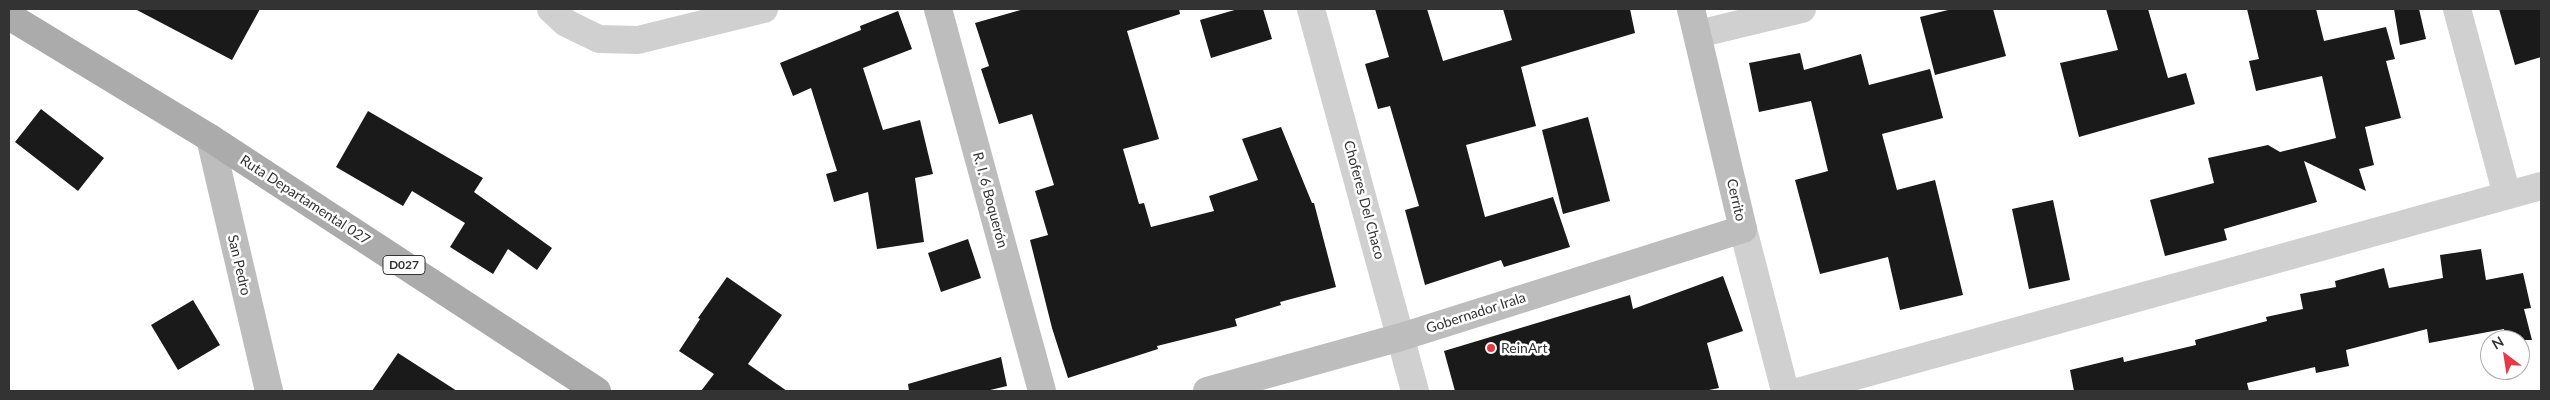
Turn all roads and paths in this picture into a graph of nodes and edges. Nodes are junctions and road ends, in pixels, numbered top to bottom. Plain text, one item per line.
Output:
1 (551, 9) edge
2 (764, 9) edge
3 (938, 9) edge
4 (1311, 9) edge
5 (1802, 9) edge
6 (2457, 9) edge
7 (9, 16) edge
8 (1694, 21) edge
9 (210, 138) junction
10 (2541, 186) edge
11 (2507, 195) junction
12 (1743, 229) junction
13 (1401, 337) junction
14 (269, 391) edge
15 (598, 391) edge
16 (1042, 391) edge
17 (1207, 391) edge
18 (1415, 391) edge
19 (1784, 391) edge
20 (1801, 391) edge

1 - 2 street
3 - 16 street, R. I. 6 Boquerón
4 - 13 street, Choferes Del Chaco
5 - 8 street
6 - 11 street
7 - 9 main road, Ruta Departamental 027 / D027
8 - 12 street, Cerrito
9 - 14 street, San Pedro
9 - 15 main road, Ruta Departamental 027 / D027
10 - 11 street
11 - 20 street
12 - 13 street, Gobernador Irala
12 - 19 street, Cerrito
13 - 17 street, Gobernador Irala
13 - 18 street, Choferes Del Chaco

